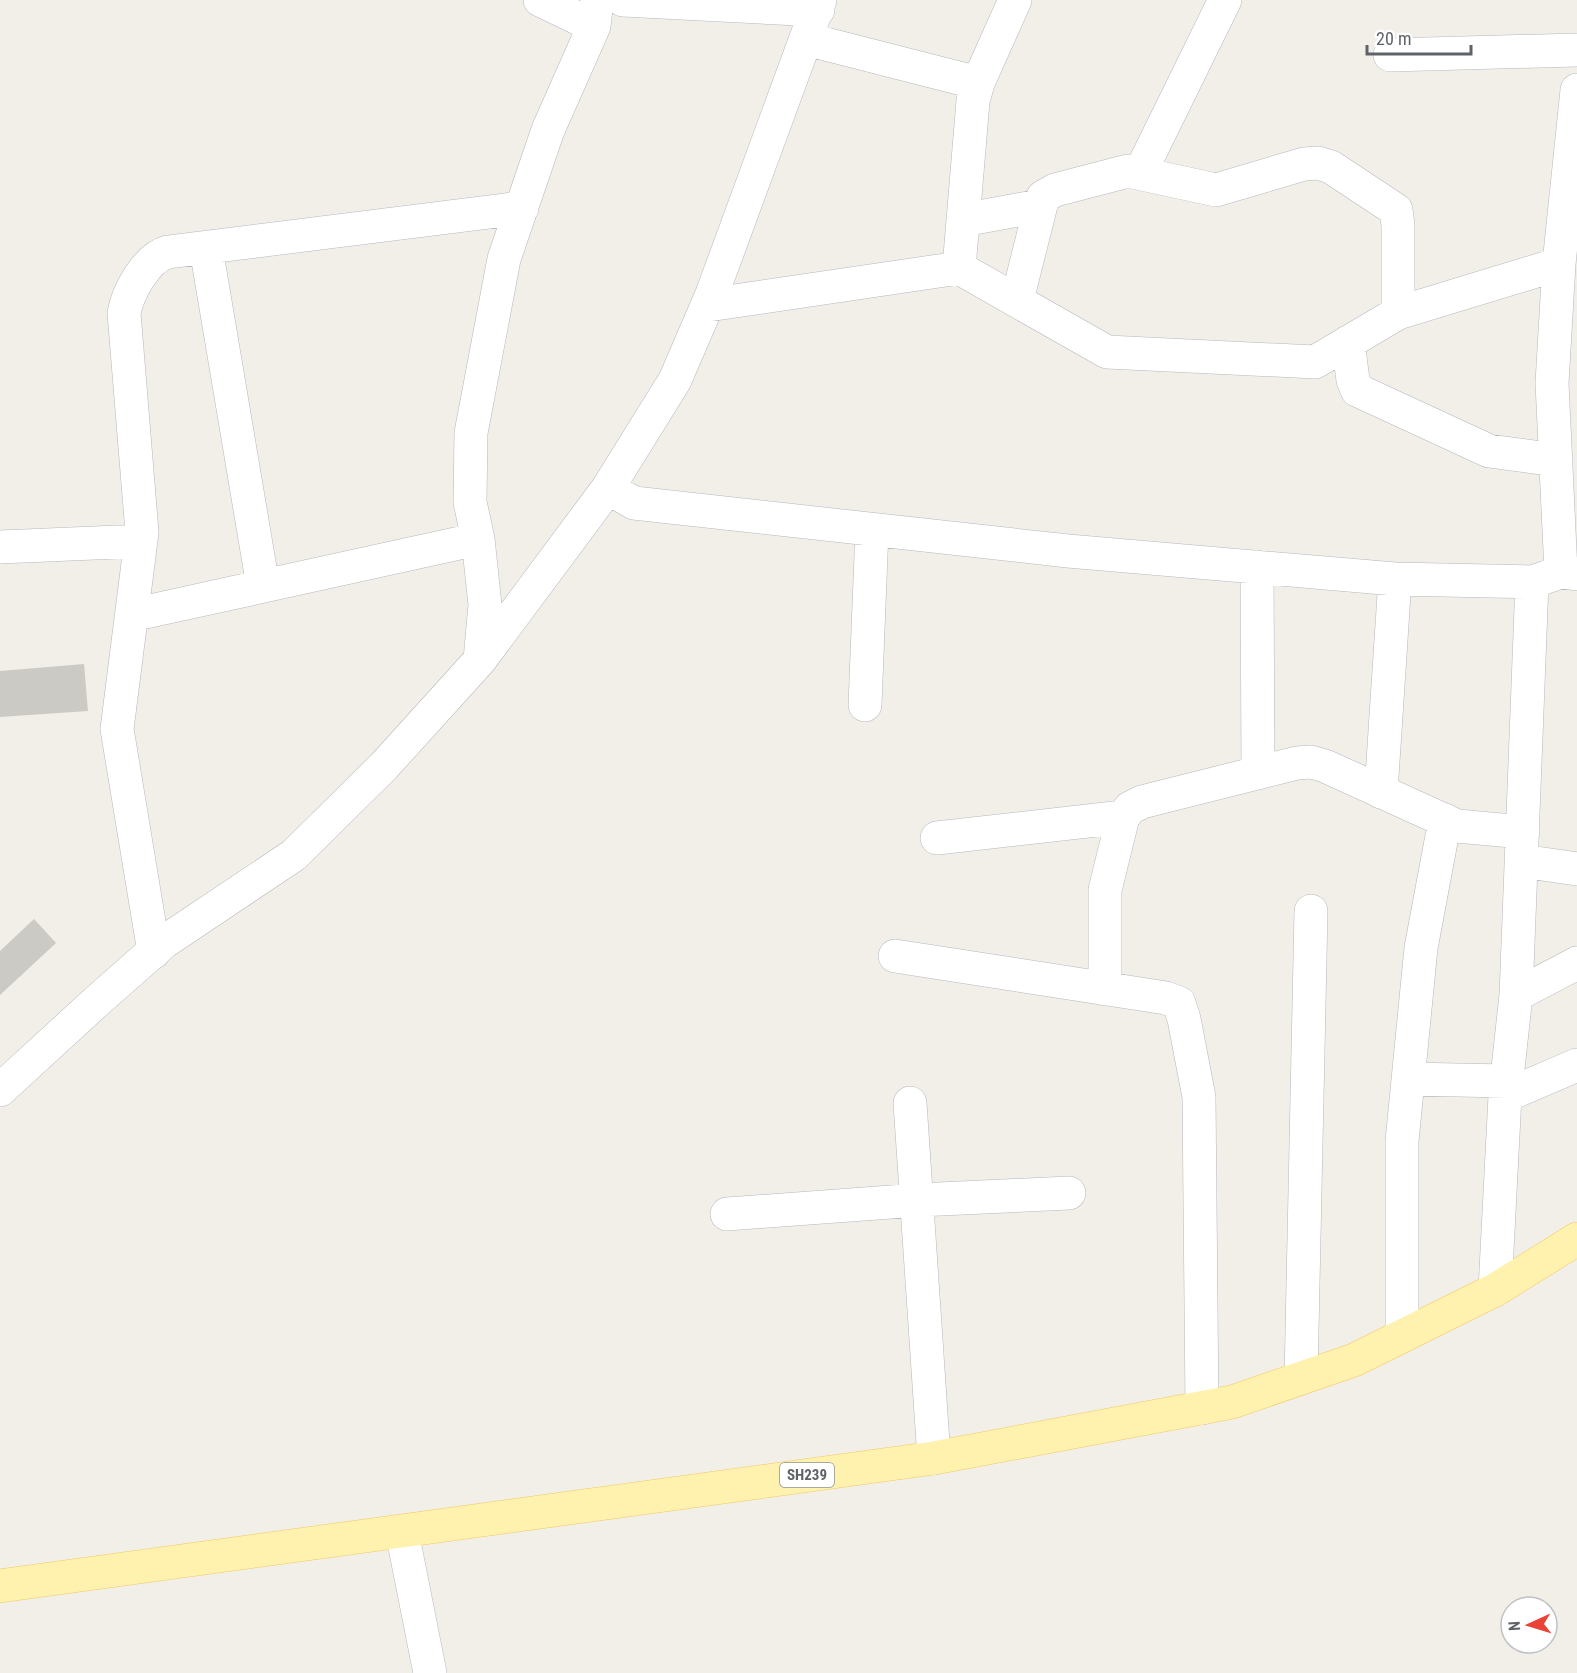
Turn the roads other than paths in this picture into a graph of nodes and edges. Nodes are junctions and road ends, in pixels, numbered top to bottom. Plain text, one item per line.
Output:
1 (540, 0) edge
2 (623, 0) edge
3 (1015, 0) edge
4 (1225, 0) edge
5 (595, 13) edge
6 (815, 16) edge
7 (1577, 51) edge
8 (1390, 55) dead end
9 (978, 82) junction
10 (1577, 90) edge
11 (1140, 173) junction
12 (1039, 206) junction
13 (522, 208) junction
14 (963, 220) junction
15 (206, 248) junction
16 (1566, 254) edge
17 (959, 268) junction
18 (1017, 300) junction
19 (708, 305) junction
20 (1398, 313) junction
21 (1348, 342) junction
22 (1566, 419) edge
23 (1556, 460) junction
24 (608, 488) junction
25 (872, 530) junction
26 (478, 538) junction
27 (141, 541) junction
28 (0, 547) edge
29 (1257, 567) junction
30 (1557, 576) edge
31 (1395, 579) junction
32 (263, 586) junction
33 (132, 615) junction
34 (480, 660) junction
35 (865, 705) dead end
36 (1258, 773) junction
37 (1381, 792) junction
38 (1123, 817) junction
39 (1445, 820) junction
40 (937, 838) dead end
41 (1522, 847) junction
42 (1577, 869) edge
43 (1311, 911) dead end
44 (154, 952) junction
45 (895, 956) dead end
46 (1577, 963) edge
47 (1106, 989) junction
48 (1516, 995) junction
49 (1577, 1065) edge
50 (1408, 1079) junction
51 (1506, 1088) junction
52 (0, 1090) edge
53 (910, 1102) dead end
54 (1069, 1193) dead end
55 (918, 1200) junction
56 (727, 1214) dead end
57 (1577, 1239) edge
58 (1495, 1290) junction
59 (1402, 1336) junction
60 (1301, 1378) junction
61 (1202, 1408) junction
62 (934, 1458) junction
63 (402, 1532) junction
64 (0, 1586) edge
65 (430, 1673) edge

1 - 5 street
2 - 6 street
3 - 9 street
4 - 11 street
5 - 13 street
6 - 9 street
6 - 19 street
7 - 8 street
9 - 14 street
10 - 16 street
11 - 12 street
11 - 20 street
12 - 14 street
12 - 18 street
13 - 15 street
13 - 26 street
14 - 17 street
15 - 27 street
15 - 32 street
16 - 20 street
16 - 22 street
17 - 18 street
17 - 19 street
18 - 21 street
19 - 24 street
20 - 21 street
21 - 23 street
22 - 23 street
23 - 30 street
24 - 25 street
24 - 34 street
25 - 29 street
25 - 35 street
26 - 32 street
26 - 34 street
27 - 28 street
27 - 33 street
29 - 31 street
29 - 36 street
30 - 31 street
30 - 41 street
31 - 37 street
32 - 33 street
33 - 44 street
34 - 44 street
36 - 37 street
36 - 38 street
37 - 39 street
38 - 40 street
38 - 47 street
39 - 41 street
39 - 50 street
41 - 42 street
41 - 48 street
43 - 60 street
44 - 52 street
45 - 47 street
46 - 48 street
47 - 61 street
48 - 51 street
49 - 51 street
50 - 51 street
50 - 59 street
51 - 58 street
53 - 55 street
54 - 55 street
55 - 56 street
55 - 62 street
57 - 58 main road, SH239
58 - 59 main road, SH239
59 - 60 main road, SH239
60 - 61 main road, SH239
61 - 62 main road, SH239
62 - 63 main road, SH239
63 - 64 main road, SH239
63 - 65 street

